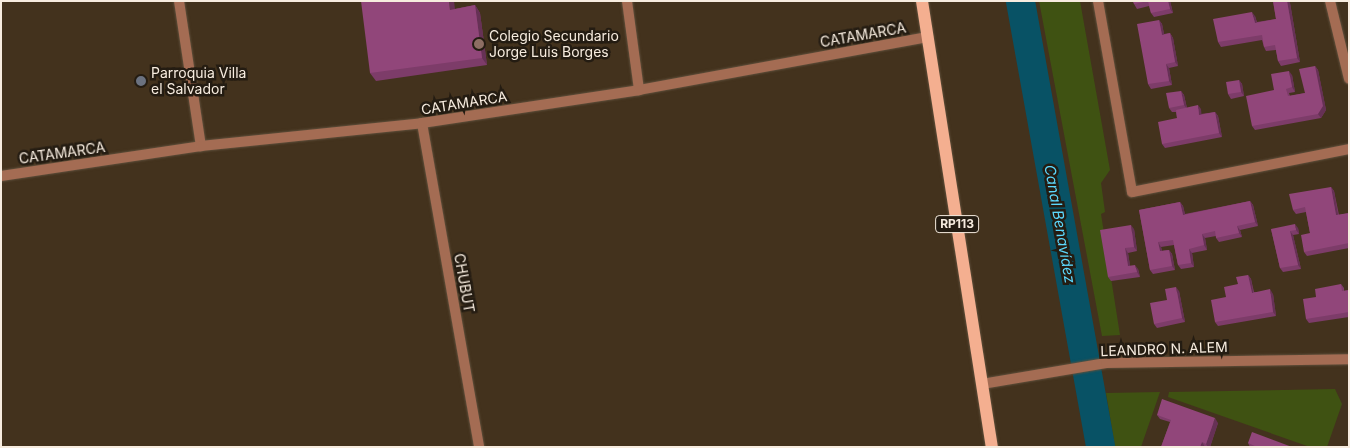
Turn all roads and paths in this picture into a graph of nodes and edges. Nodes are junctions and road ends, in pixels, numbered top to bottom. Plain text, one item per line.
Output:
1 (179, 1) edge
2 (627, 1) edge
3 (922, 1) edge
4 (1098, 1) edge
5 (1330, 1) edge
6 (928, 37) junction
7 (1349, 78) edge
8 (639, 90) junction
9 (422, 124) junction
10 (201, 146) junction
11 (1349, 149) edge
12 (1, 176) edge
13 (1349, 359) edge
14 (982, 384) junction
15 (480, 447) edge
16 (992, 447) edge

1 - 10 street
2 - 8 street
3 - 6 main road, RP113
4 - 11 street
5 - 7 street
6 - 8 street, CATAMARCA
6 - 14 main road, RP113
8 - 9 street, CATAMARCA
9 - 10 street, CATAMARCA
9 - 15 street, CHUBUT
10 - 12 street, CATAMARCA
13 - 14 street, LEANDRO N. ALEM
14 - 16 main road, RP113

